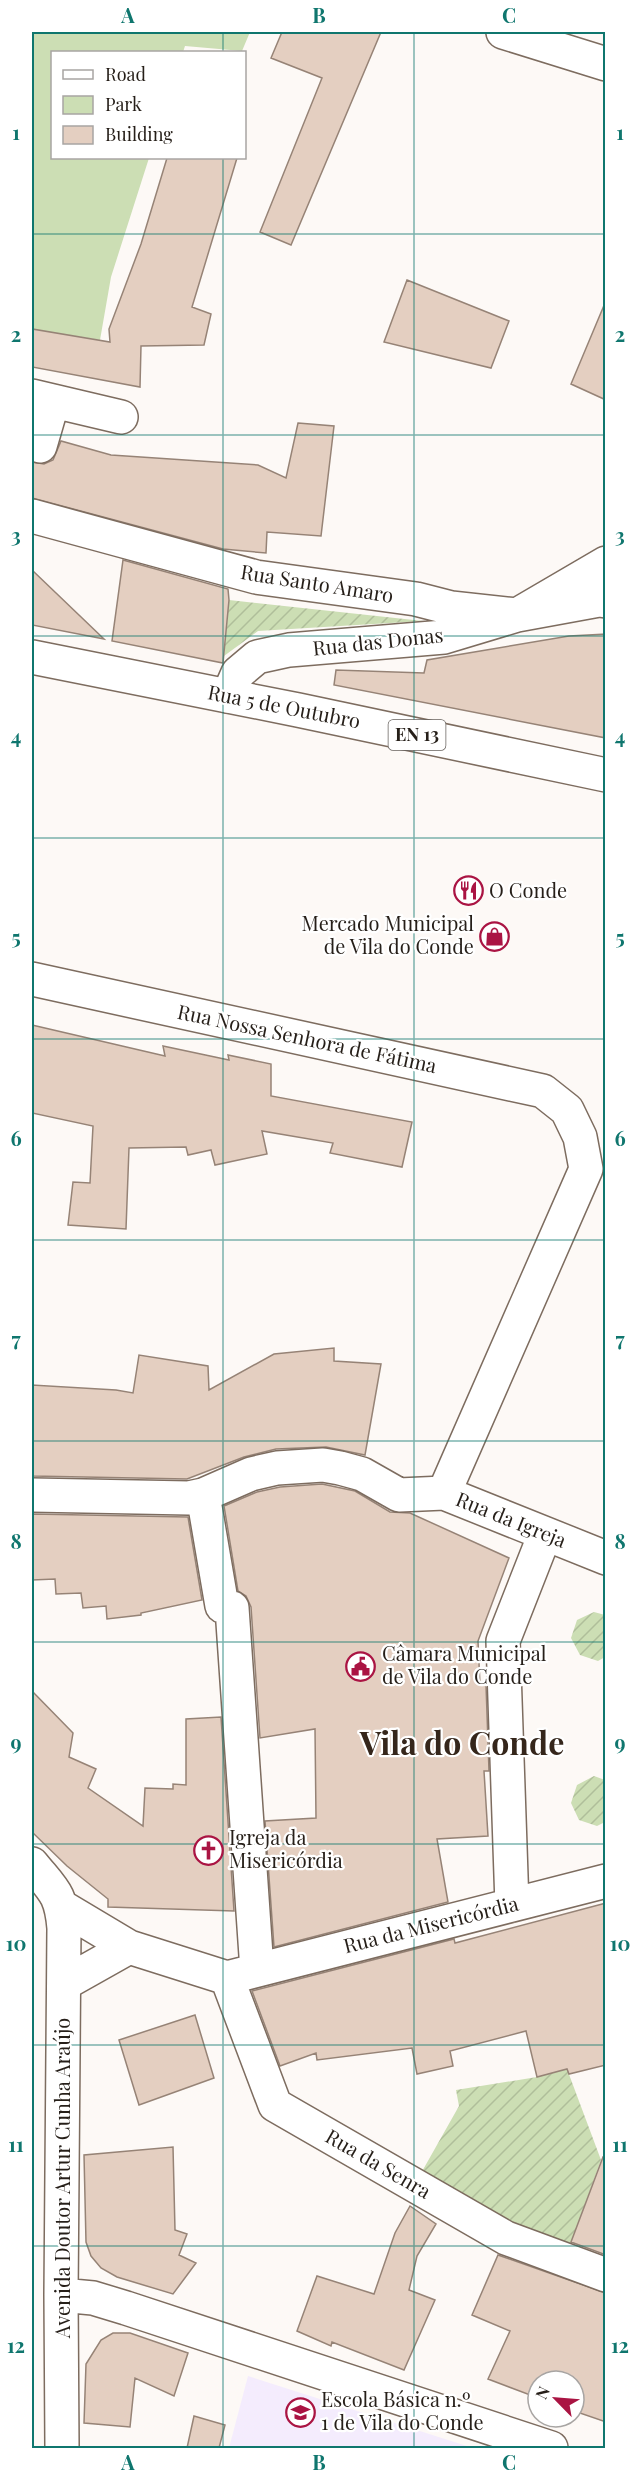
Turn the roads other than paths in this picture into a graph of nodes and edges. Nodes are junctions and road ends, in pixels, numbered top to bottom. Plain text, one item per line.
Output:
1 (503, 32) edge
2 (606, 64) edge
3 (42, 399) edge
4 (121, 417) dead end
5 (40, 446) dead end
6 (32, 516) edge
7 (606, 563) edge
8 (606, 601) edge
9 (517, 615) junction
10 (32, 657) edge
11 (228, 696) junction
12 (606, 775) edge
13 (32, 979) edge
14 (444, 1493) junction
15 (32, 1495) edge
16 (203, 1495) junction
17 (545, 1534) junction
18 (606, 1558) edge
19 (32, 1864) edge
20 (606, 1881) edge
21 (512, 1905) junction
22 (62, 1907) junction
23 (129, 1947) junction
24 (242, 1974) junction
25 (64, 1983) junction
26 (606, 2275) edge
27 (61, 2295) junction
28 (62, 2448) edge
29 (551, 2448) edge

1 - 2 street
3 - 4 street
3 - 5 street
6 - 9 street, Rua Santo Amaro
7 - 9 street, Rua das Donas
8 - 9 street, Rua Santo Amaro
9 - 11 street, Rua das Donas
10 - 11 street, Rua 5 de Outubro / EN 13
11 - 12 street, Rua 5 de Outubro / EN 13
13 - 14 street, Rua Nossa Senhora de Fátima
14 - 16 street, Rua da Igreja
14 - 17 street, Rua da Igreja
15 - 16 street, Rua da Igreja
16 - 24 street, Rua da Senra
17 - 18 street, Rua da Igreja
17 - 21 street
19 - 22 street
20 - 21 street, Rua da Misericórdia
21 - 24 street, Rua da Misericórdia
22 - 23 street
22 - 25 street, Avenida Doutor Artur Cunha Araújo
23 - 24 street
23 - 25 street
24 - 26 street, Rua da Senra
25 - 27 street, Avenida Doutor Artur Cunha Araújo
27 - 28 street, Avenida Doutor Artur Cunha Araújo
27 - 29 street

